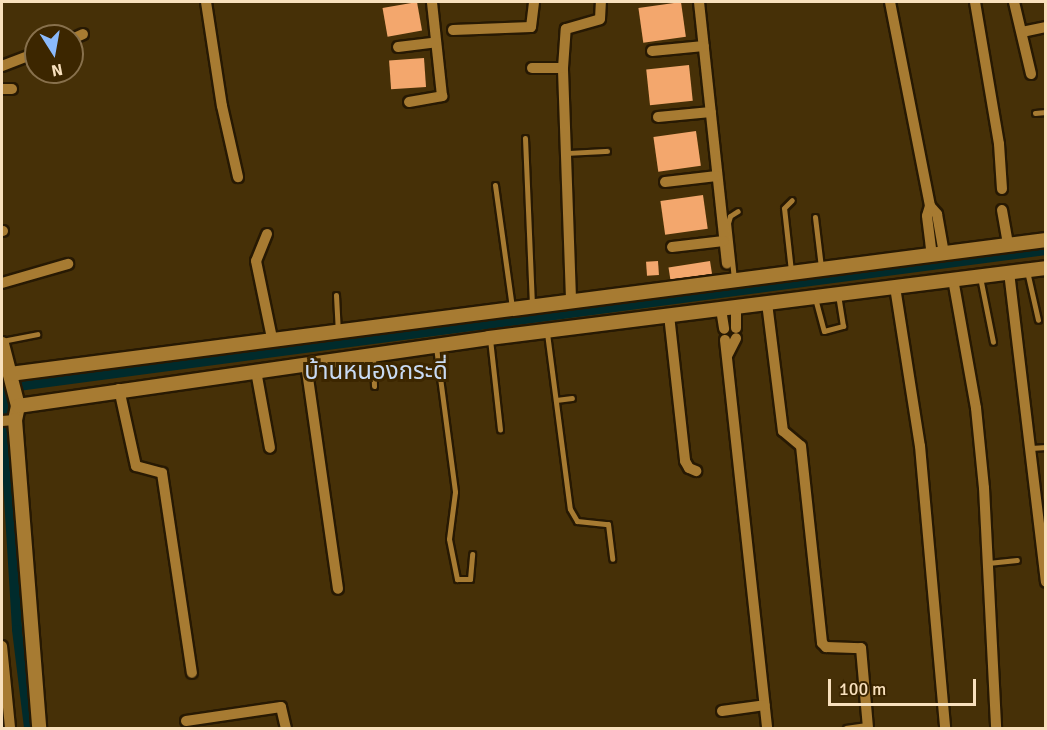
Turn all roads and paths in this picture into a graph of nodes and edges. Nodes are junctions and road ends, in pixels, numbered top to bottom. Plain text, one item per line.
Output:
1 (206, 2) edge
2 (432, 2) edge
3 (534, 2) edge
4 (601, 2) edge
5 (699, 2) edge
6 (890, 2) edge
7 (975, 2) edge
8 (1014, 2) edge
9 (1046, 27) edge
10 (453, 30) dead end
11 (1022, 32) junction
12 (436, 42) junction
13 (704, 46) junction
14 (398, 47) dead end
15 (651, 51) dead end
16 (24, 57) edge
17 (2, 66) edge
18 (532, 68) dead end
19 (563, 68) junction
20 (1031, 74) dead end
21 (409, 102) dead end
22 (711, 112) junction
23 (1046, 112) edge
24 (1035, 113) dead end
25 (658, 117) dead end
26 (525, 138) dead end
27 (607, 151) dead end
28 (567, 153) junction
29 (717, 176) junction
30 (238, 177) dead end
31 (665, 182) dead end
32 (495, 185) dead end
33 (1002, 189) dead end
34 (792, 200) dead end
35 (1002, 210) dead end
36 (738, 212) dead end
37 (815, 217) dead end
38 (267, 234) dead end
39 (1046, 240) edge
40 (724, 241) junction
41 (1008, 244) junction
42 (672, 247) dead end
43 (938, 253) junction
44 (68, 264) dead end
45 (727, 264) dead end
46 (821, 267) junction
47 (1046, 268) edge
48 (1027, 270) junction
49 (791, 271) junction
50 (1009, 272) junction
51 (980, 276) junction
52 (734, 279) junction
53 (952, 279) junction
54 (2, 283) edge
55 (895, 287) junction
56 (838, 294) junction
57 (336, 295) dead end
58 (815, 297) junction
59 (571, 299) junction
60 (767, 303) junction
61 (532, 304) junction
62 (512, 307) junction
63 (735, 307) junction
64 (721, 309) junction
65 (669, 315) junction
66 (1038, 320) dead end
67 (338, 329) junction
68 (547, 331) junction
69 (37, 334) dead end
70 (730, 334) junction
71 (272, 338) junction
72 (489, 338) junction
73 (993, 342) dead end
74 (2, 343) edge
75 (435, 346) junction
76 (373, 355) junction
77 (306, 364) junction
78 (256, 371) junction
79 (10, 376) junction
80 (374, 386) dead end
81 (119, 389) junction
82 (572, 398) dead end
83 (556, 400) junction
84 (12, 413) edge
85 (500, 429) dead end
86 (1046, 447) edge
87 (270, 448) dead end
88 (1029, 448) junction
89 (696, 471) dead end
90 (472, 554) dead end
91 (612, 559) dead end
92 (1017, 560) dead end
93 (988, 563) junction
94 (1046, 582) edge
95 (338, 589) dead end
96 (2, 646) edge
97 (192, 673) dead end
98 (3, 683) edge
99 (765, 705) junction
100 (722, 711) dead end
101 (186, 721) dead end
102 (868, 727) edge
103 (10, 729) edge
104 (39, 729) edge
105 (286, 729) edge
106 (767, 729) edge
107 (846, 729) edge
108 (945, 729) edge
109 (996, 729) edge

1 - 30 street
2 - 12 street
3 - 10 street
4 - 19 street
5 - 13 street
6 - 43 street
7 - 33 street
8 - 11 street
9 - 11 street
11 - 20 street
12 - 14 street
12 - 21 street
13 - 15 street
13 - 22 street
16 - 17 street
18 - 19 street
19 - 28 street
22 - 25 street
22 - 29 street
23 - 24 lane
26 - 61 lane
27 - 28 lane
28 - 59 street
29 - 31 street
29 - 40 street
32 - 62 lane
34 - 49 lane
35 - 41 street
36 - 52 lane
37 - 46 lane
38 - 71 street
39 - 41 street
40 - 42 street
40 - 45 street
41 - 43 street
43 - 46 street
44 - 54 street
46 - 49 street
47 - 48 street
48 - 50 street
48 - 66 lane
49 - 52 street
50 - 51 street
50 - 88 street
51 - 53 street
51 - 73 lane
52 - 59 street
53 - 55 street
53 - 93 street
55 - 56 street
55 - 108 street
56 - 58 street
56 - 58 lane
57 - 67 lane
58 - 60 street
59 - 61 street
60 - 63 street
60 - 102 street
61 - 62 street
62 - 67 street
63 - 64 street
63 - 70 street
64 - 65 street
64 - 70 street
65 - 68 street
65 - 89 street
67 - 71 street
68 - 72 street
68 - 83 lane
69 - 74 lane
70 - 99 street
71 - 79 street
72 - 75 street
72 - 85 lane
74 - 79 street
75 - 76 street
75 - 90 lane
76 - 77 street
76 - 80 lane
77 - 78 street
77 - 95 street
78 - 81 street
78 - 87 street
79 - 84 street
81 - 84 street
81 - 97 street
82 - 83 lane
83 - 91 lane
84 - 104 street
86 - 88 lane
88 - 94 street
92 - 93 lane
93 - 109 street
96 - 98 street
98 - 103 street
99 - 100 street
99 - 106 street
101 - 105 street
102 - 107 lane

